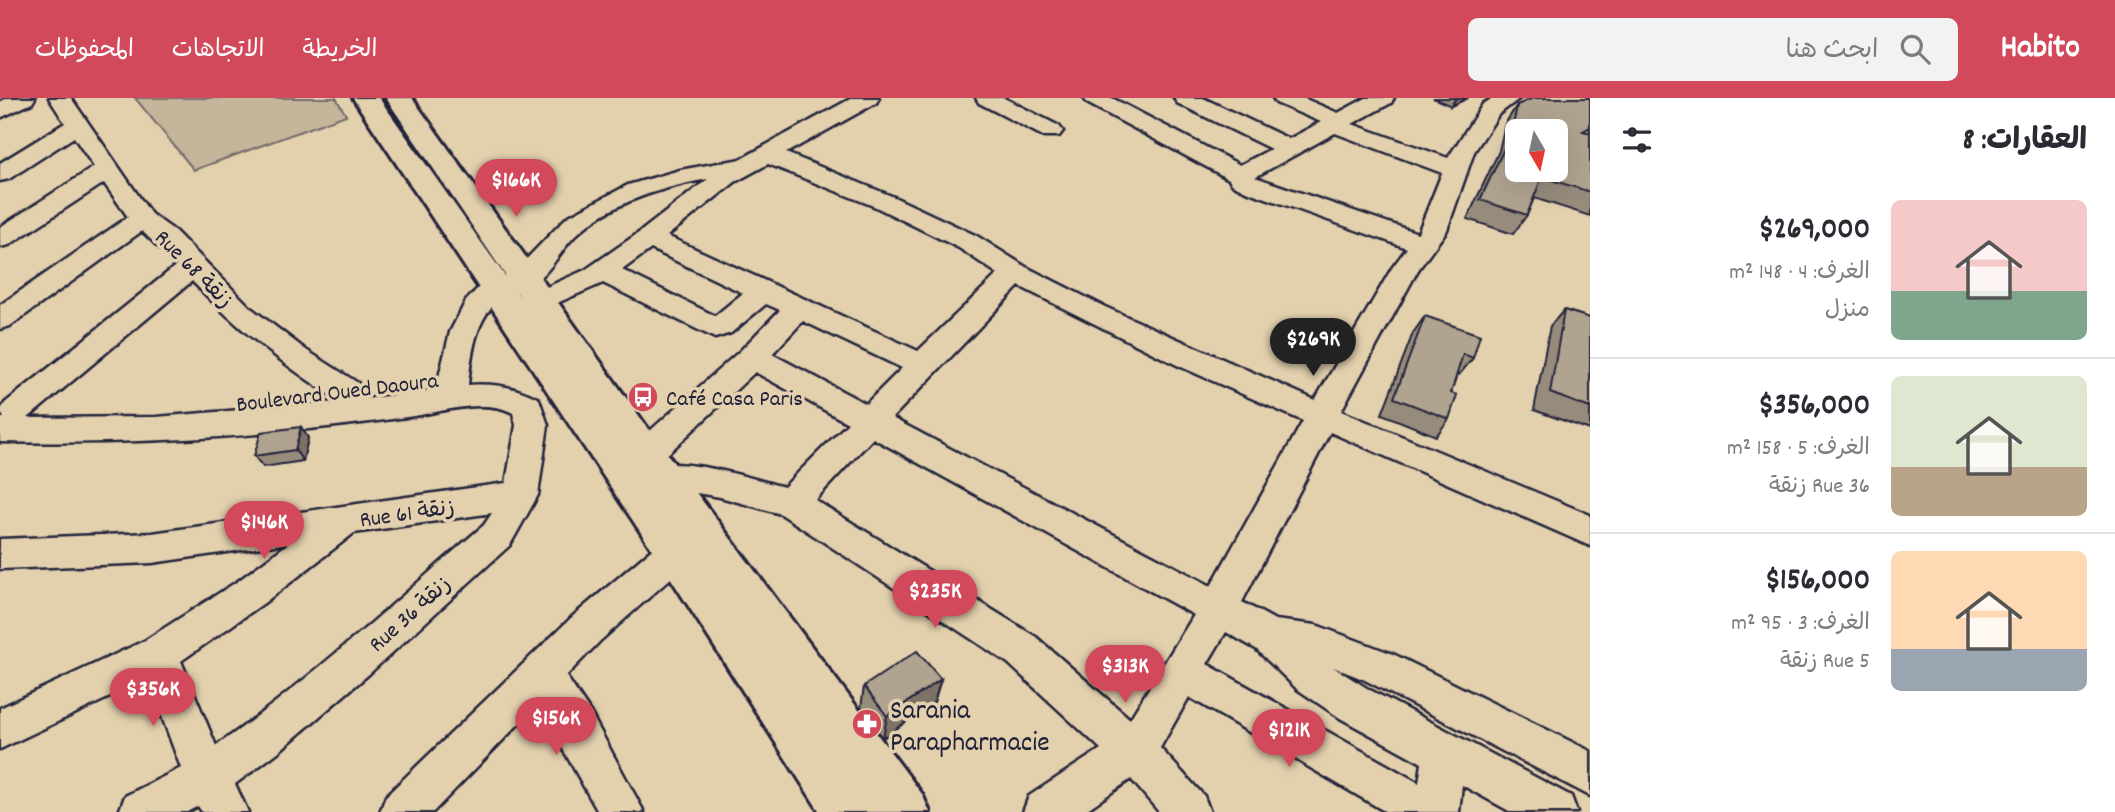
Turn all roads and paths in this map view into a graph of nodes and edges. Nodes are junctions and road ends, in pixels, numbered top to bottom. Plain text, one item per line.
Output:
1 (24, 98) edge
2 (60, 98) edge
3 (366, 98) edge
4 (399, 98) edge
5 (868, 98) edge
6 (987, 98) edge
7 (1095, 98) edge
8 (1185, 98) edge
9 (1284, 98) edge
10 (1509, 98) edge
11 (1378, 99) edge
12 (0, 111) edge
13 (1336, 123) junction
14 (78, 125) junction
15 (1051, 131) dead end
16 (1289, 149) junction
17 (756, 161) junction
18 (108, 169) junction
19 (1455, 169) junction
20 (0, 173) edge
21 (1240, 174) junction
22 (142, 219) junction
23 (649, 238) junction
24 (0, 239) edge
25 (1423, 244) junction
26 (194, 265) junction
27 (602, 271) junction
28 (1016, 273) junction
29 (521, 289) junction
30 (763, 291) junction
31 (799, 309) junction
32 (4, 312) edge
33 (752, 357) junction
34 (923, 366) junction
35 (451, 387) junction
36 (351, 401) junction
37 (1322, 416) junction
38 (5, 418) edge
39 (870, 421) junction
40 (654, 465) junction
41 (521, 495) junction
42 (791, 503) junction
43 (344, 521) junction
44 (1590, 531) edge
45 (676, 551) junction
46 (0, 554) edge
47 (1218, 610) junction
48 (1270, 637) junction
49 (158, 654) junction
50 (1182, 671) junction
51 (541, 673) junction
52 (0, 729) edge
53 (1135, 751) junction
54 (1445, 752) junction
55 (1590, 774) edge
56 (216, 795) edge
57 (611, 808) edge
58 (141, 812) edge
59 (402, 812) edge
60 (849, 812) edge
61 (904, 812) edge
62 (1045, 812) edge
63 (1188, 812) edge
64 (1428, 812) edge
65 (1437, 812) edge
66 (1555, 812) edge

1 - 12 street
2 - 14 street, Rue 68 زنقة
3 - 29 main road
4 - 29 main road
5 - 17 street
6 - 15 street
7 - 21 street
8 - 16 street
9 - 13 street
10 - 19 street
11 - 13 street
13 - 16 street
13 - 19 street
14 - 18 street, Rue 68 زنقة
14 - 20 street
16 - 21 street
17 - 23 street
17 - 28 street
17 - 29 street
18 - 22 street, Rue 68 زنقة
18 - 24 street
19 - 25 street
21 - 25 street
22 - 26 street, Rue 68 زنقة
22 - 32 street
23 - 27 street
23 - 30 street
25 - 37 street
26 - 36 street, Rue 68 زنقة
26 - 38 street
27 - 29 street
27 - 30 street
28 - 34 street
28 - 37 street
29 - 35 street
29 - 40 main road
29 - 45 main road
30 - 31 street
31 - 33 street
31 - 34 street
33 - 39 street
33 - 40 street
34 - 39 street
35 - 36 street, Boulevard Oued Daoura
35 - 41 street, Rue 36 زنقة
36 - 38 street, Boulevard Oued Daoura
37 - 44 street
37 - 47 street
39 - 42 street
39 - 47 street
40 - 42 street
40 - 61 main road
41 - 43 street, Rue 61 زنقة
41 - 56 street, Rue 36 زنقة
42 - 53 street
43 - 46 street, Rue 61 زنقة
43 - 49 street
45 - 51 street
45 - 60 main road
47 - 48 street
47 - 50 street
48 - 54 street
48 - 55 street
49 - 52 street
49 - 56 street
50 - 53 street
50 - 64 street
51 - 57 street
51 - 59 street
53 - 62 street
53 - 63 street
54 - 65 street
54 - 66 street
56 - 58 street, Rue 36 زنقة

